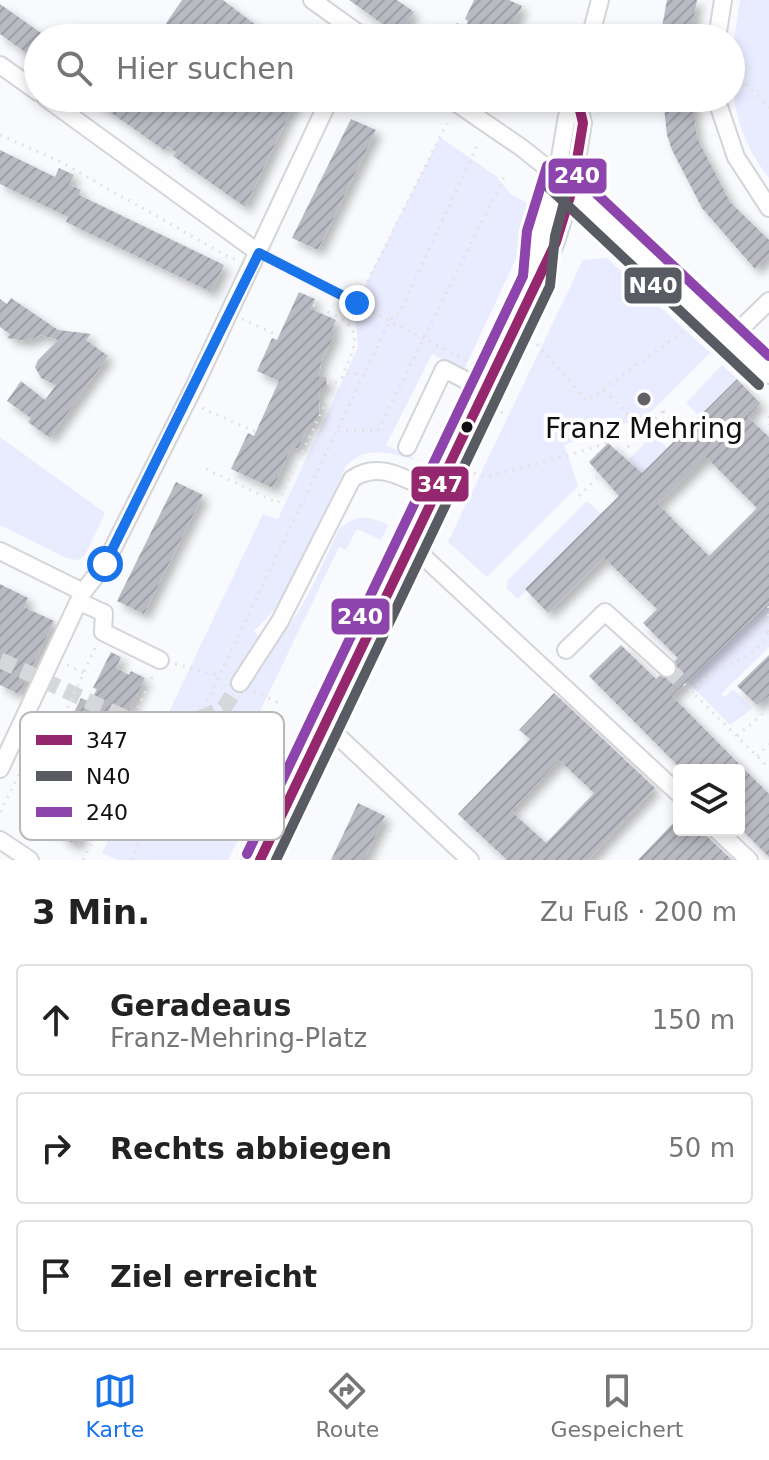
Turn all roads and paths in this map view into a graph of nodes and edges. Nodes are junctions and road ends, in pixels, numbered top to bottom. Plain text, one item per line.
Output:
1 (312, 0) edge
2 (600, 0) edge
3 (723, 0) edge
4 (345, 24) edge
5 (594, 24) edge
6 (719, 24) edge
7 (0, 65) edge
8 (24, 82) edge
9 (745, 83) edge
10 (769, 108) edge
11 (65, 112) edge
12 (324, 112) edge
13 (468, 112) edge
14 (569, 112) edge
15 (580, 112) edge
16 (721, 112) edge
17 (447, 123) dead end
18 (0, 135) edge
19 (477, 146) dead end
20 (506, 173) dead end
21 (557, 176) junction
22 (572, 190) junction
23 (769, 208) edge
24 (259, 253) junction
25 (537, 280) junction
26 (769, 301) edge
27 (357, 303) junction
28 (313, 305) dead end
29 (230, 314) junction
30 (390, 320) junction
31 (689, 327) dead end
32 (279, 336) dead end
33 (731, 338) junction
34 (425, 339) junction
35 (537, 344) dead end
36 (475, 365) dead end
37 (365, 374) junction
38 (342, 375) junction
39 (769, 375) edge
40 (336, 382) junction
41 (327, 383) dead end
42 (603, 389) junction
43 (485, 390) junction
44 (187, 401) junction
45 (769, 416) edge
46 (769, 425) edge
47 (338, 431) junction
48 (644, 431) junction
49 (684, 431) dead end
50 (256, 432) dead end
51 (407, 447) dead end
52 (593, 447) junction
53 (599, 452) dead end
54 (622, 453) dead end
55 (206, 469) dead end
56 (474, 473) dead end
57 (599, 476) dead end
58 (436, 493) junction
59 (579, 496) dead end
60 (411, 545) junction
61 (0, 551) edge
62 (81, 597) junction
63 (769, 603) edge
64 (768, 631) edge
65 (103, 632) junction
66 (566, 650) dead end
67 (53, 658) junction
68 (160, 660) junction
69 (667, 668) tunnel mouth
70 (84, 673) junction
71 (221, 676) junction
72 (240, 683) tunnel mouth
73 (684, 684) tunnel mouth
74 (692, 692) junction
75 (769, 708) edge
76 (27, 712) edge
77 (66, 712) edge
78 (137, 712) edge
79 (203, 712) edge
80 (325, 724) junction
81 (20, 727) edge
82 (737, 736) junction
83 (769, 744) edge
84 (757, 756) junction
85 (2, 765) edge
86 (769, 768) edge
87 (20, 774) edge
88 (673, 788) edge
89 (284, 810) edge
90 (0, 812) edge
91 (393, 825) dead end
92 (723, 836) edge
93 (0, 840) edge
94 (93, 840) edge
95 (141, 840) edge
96 (270, 840) edge
97 (30, 860) edge
98 (83, 860) edge
99 (131, 860) edge
100 (260, 860) edge
101 (376, 860) edge
102 (470, 860) edge
103 (749, 860) edge

1 - 4 street
2 - 5 street
3 - 6 street
7 - 8 street
9 - 10 path
11 - 24 street
12 - 24 street
13 - 21 street
14 - 21 street
15 - 22 street
16 - 23 street
17 - 27 path
18 - 24 path
19 - 30 path
20 - 34 path
21 - 22 street
21 - 25 street
22 - 25 street
22 - 33 street
24 - 27 path
24 - 29 street
25 - 43 street
26 - 33 street
27 - 30 path
28 - 38 path
29 - 32 path
29 - 44 street
30 - 34 path
30 - 37 path
31 - 42 path
33 - 39 street
34 - 36 path
34 - 47 path
35 - 42 path
37 - 38 path
37 - 47 path
38 - 40 path
40 - 41 path
40 - 55 path
42 - 48 path
43 - 51 street
43 - 58 street
44 - 50 path
44 - 62 street
45 - 46 path
47 - 71 path
48 - 49 path
48 - 52 path
48 - 54 path
52 - 53 path
52 - 56 path
57 - 59 path
58 - 60 street
58 - 72 street
60 - 80 street
60 - 88 street
61 - 62 street
62 - 65 street
62 - 67 street
63 - 64 path
64 - 74 path
65 - 68 street
65 - 70 path
66 - 69 street
67 - 70 path
67 - 76 street
68 - 71 path
68 - 78 path
70 - 77 path
71 - 79 path
73 - 74 path
74 - 82 path
75 - 82 path
80 - 89 street
80 - 102 street
81 - 85 street
82 - 84 path
83 - 84 path
84 - 86 path
87 - 90 path
91 - 101 path
92 - 103 street
93 - 97 street
94 - 98 path
95 - 99 path
96 - 100 street

